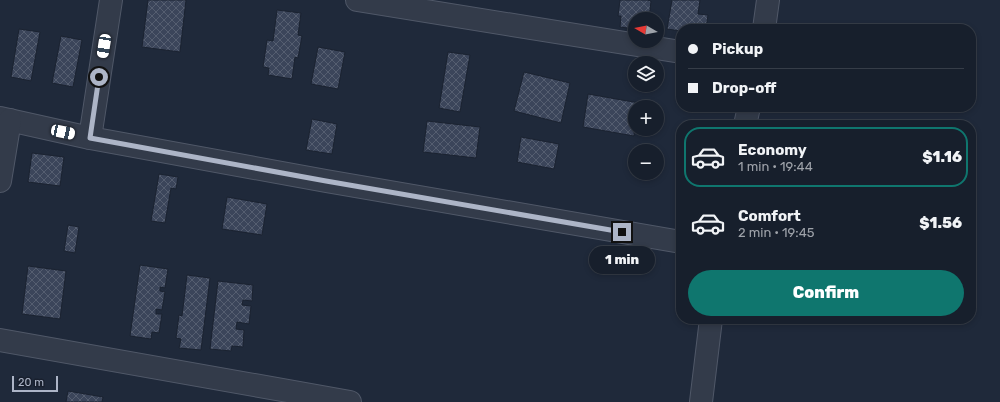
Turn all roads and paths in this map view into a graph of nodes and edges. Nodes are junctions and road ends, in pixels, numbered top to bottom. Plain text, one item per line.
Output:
1 (112, 0) edge
2 (357, 0) edge
3 (768, 0) edge
4 (765, 24) edge
5 (676, 51) edge
6 (5, 119) edge
7 (90, 138) junction
8 (0, 181) edge
9 (676, 241) edge
10 (710, 324) edge
11 (0, 340) edge
12 (350, 402) edge
13 (701, 402) edge

1 - 7 street
2 - 5 street
3 - 4 street
6 - 7 street
6 - 8 street
7 - 9 street
10 - 13 street
11 - 12 street

